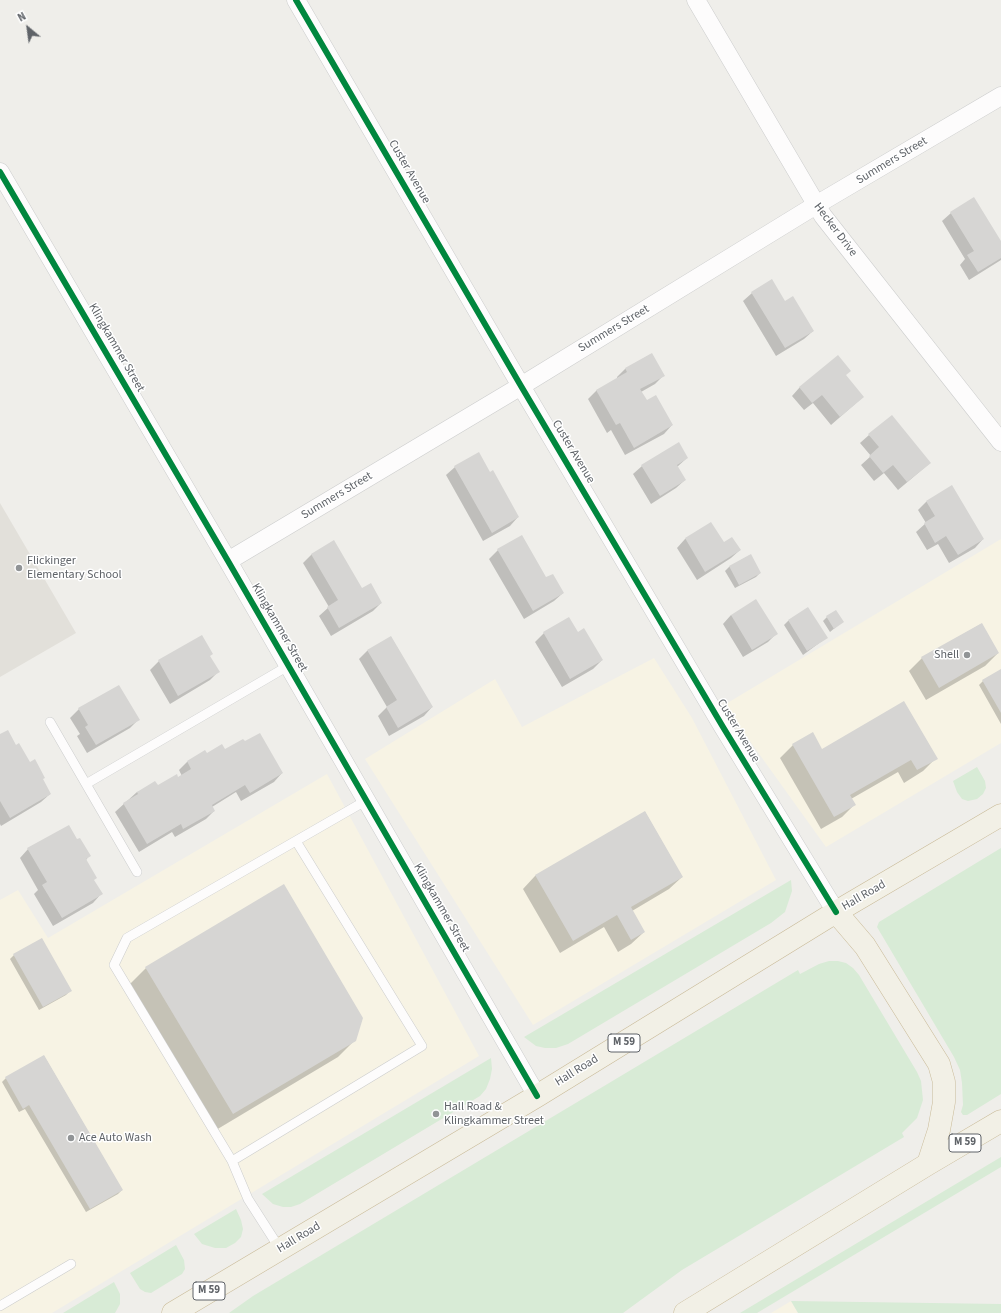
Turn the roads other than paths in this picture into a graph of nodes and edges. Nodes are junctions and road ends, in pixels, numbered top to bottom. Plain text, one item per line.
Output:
1 (296, 0) edge
2 (696, 0) edge
3 (1001, 96) edge
4 (0, 172) edge
5 (816, 205) junction
6 (521, 386) junction
7 (1001, 442) edge
8 (228, 561) junction
9 (288, 666) junction
10 (50, 722) dead end
11 (86, 784) junction
12 (367, 800) junction
13 (1001, 815) edge
14 (296, 841) junction
15 (137, 872) dead end
16 (836, 912) junction
17 (537, 1096) junction
18 (1001, 1121) edge
19 (232, 1162) junction
20 (928, 1164) junction
21 (280, 1249) junction
22 (70, 1264) dead end
23 (0, 1306) edge
24 (173, 1313) edge
25 (684, 1313) edge

1 - 6 street, Custer Avenue
2 - 5 street, Hecker Drive
3 - 5 street, Summers Street
4 - 8 street, Klingkammer Street
5 - 6 street, Summers Street
5 - 7 street, Hecker Drive
6 - 8 street, Summers Street
6 - 16 street, Custer Avenue
8 - 9 street, Klingkammer Street
9 - 11 lane
9 - 12 street, Klingkammer Street
10 - 11 lane
11 - 15 lane
12 - 14 lane
12 - 17 street, Klingkammer Street
13 - 16 highway, Hall Road / M 59
14 - 19 lane
14 - 19 lane
16 - 17 highway, Hall Road / M 59
16 - 20 highway
17 - 21 highway, Hall Road / M 59
18 - 20 highway, M 59
19 - 21 lane
20 - 25 highway, M 59
21 - 24 highway, Hall Road / M 59
22 - 23 lane

